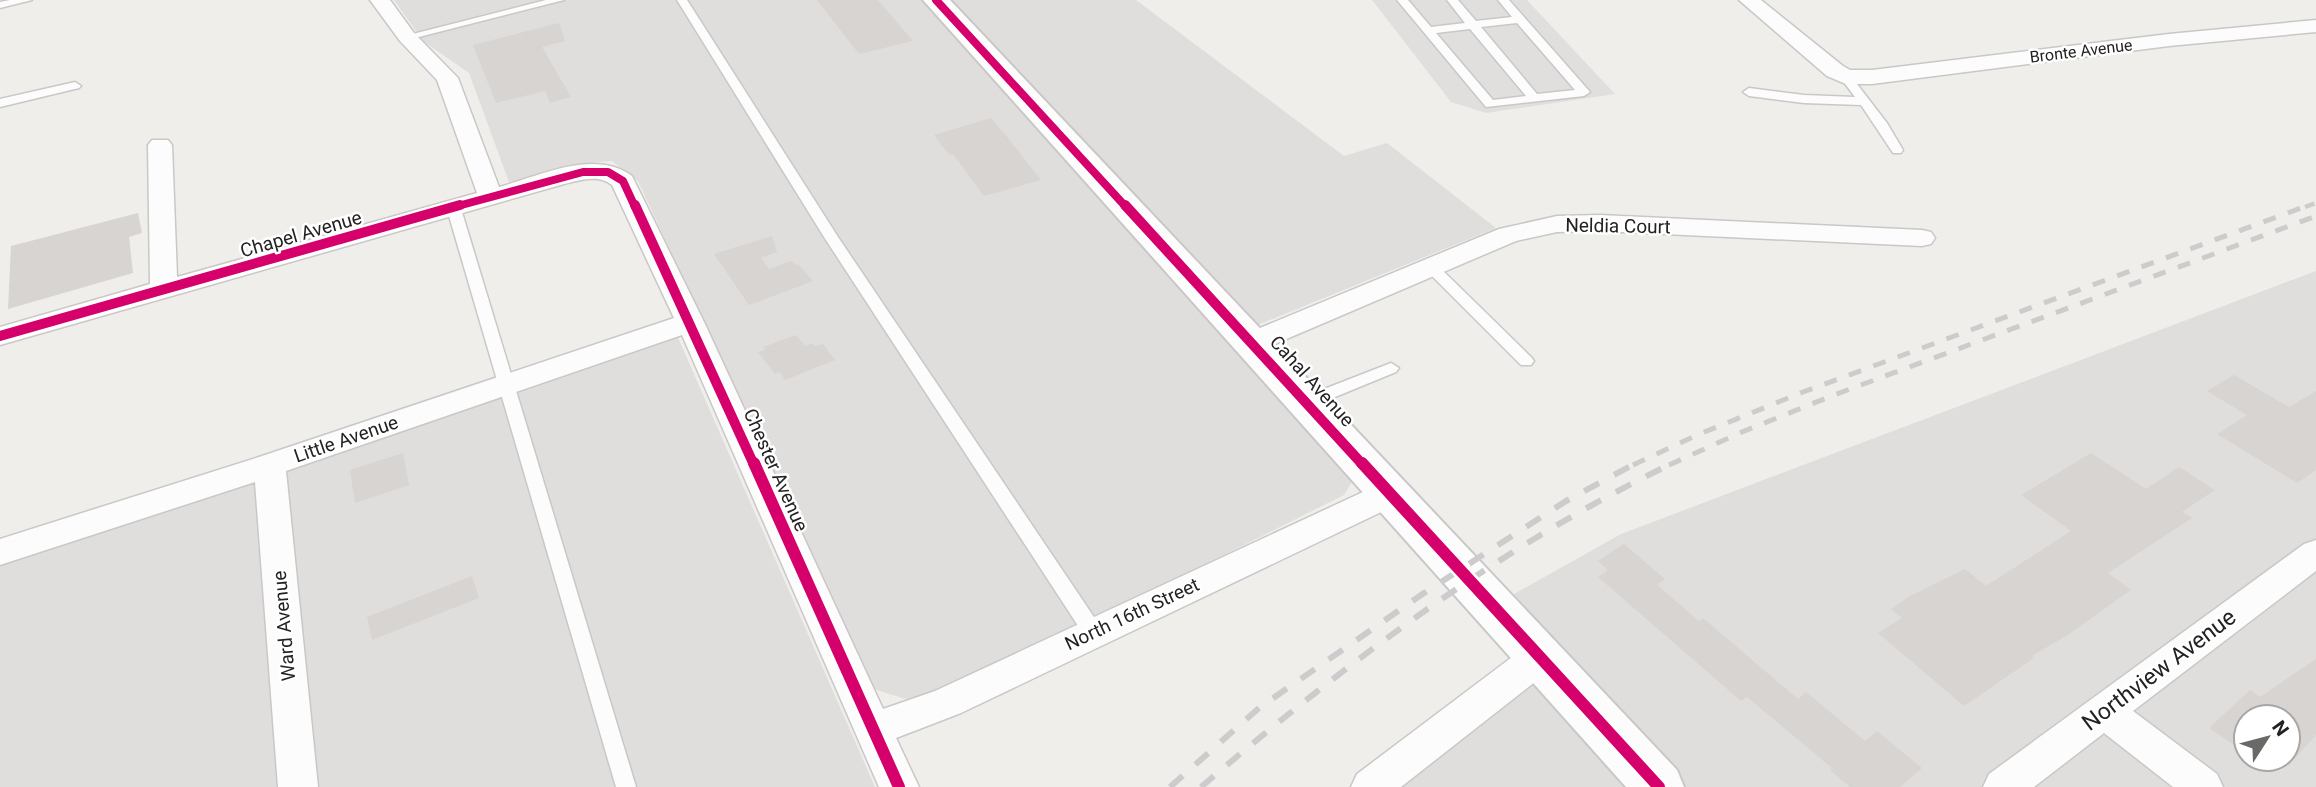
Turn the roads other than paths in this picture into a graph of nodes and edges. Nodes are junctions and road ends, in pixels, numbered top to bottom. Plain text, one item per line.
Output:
1 (27, 0) edge
2 (380, 0) edge
3 (559, 0) edge
4 (682, 0) edge
5 (936, 0) edge
6 (1402, 0) edge
7 (1452, 0) edge
8 (1503, 0) edge
9 (1749, 0) edge
10 (0, 5) edge
11 (1520, 19) junction
12 (1473, 25) junction
13 (2316, 26) edge
14 (1428, 31) junction
15 (407, 37) junction
16 (1846, 77) junction
17 (75, 86) dead end
18 (1749, 92) dead end
19 (1534, 98) junction
20 (1863, 101) junction
21 (0, 103) edge
22 (160, 145) dead end
23 (1897, 150) dead end
24 (613, 172) joint
25 (491, 197) junction
26 (454, 209) junction
27 (1922, 239) dead end
28 (1431, 267) junction
29 (163, 290) junction
30 (690, 321) junction
31 (0, 336) edge
32 (1253, 342) junction
33 (1526, 361) dead end
34 (1391, 368) dead end
35 (507, 382) junction
36 (1307, 402) junction
37 (270, 466) junction
38 (1389, 494) junction
39 (0, 552) edge
40 (2316, 553) edge
41 (1093, 632) junction
42 (1541, 656) junction
43 (2104, 711) junction
44 (873, 730) junction
45 (298, 787) edge
46 (626, 787) edge
47 (899, 787) edge
48 (1371, 787) edge
49 (1659, 787) edge
50 (2003, 787) edge
51 (2203, 787) edge

1 - 10 lane
2 - 15 street
3 - 15 lane
4 - 41 lane
5 - 32 street, Cahal Avenue
6 - 14 lane
7 - 12 lane
8 - 11 lane
9 - 16 street
11 - 12 lane
11 - 19 lane
12 - 14 lane
12 - 19 lane
13 - 16 street, Bronte Avenue
14 - 19 lane
15 - 25 street
16 - 20 lane
17 - 21 lane
18 - 20 lane
20 - 23 lane
22 - 29 street
24 - 25 street, Chapel Avenue
24 - 30 street, Chester Avenue
25 - 26 street, Chapel Avenue
26 - 29 street, Chapel Avenue
26 - 35 lane
27 - 28 street, Neldia Court
28 - 32 street, Neldia Court
28 - 33 lane
29 - 31 street, Chapel Avenue
30 - 35 street, Little Avenue
30 - 44 street, Chester Avenue
32 - 36 street, Cahal Avenue
34 - 36 lane
35 - 37 street, Little Avenue
35 - 46 lane
36 - 38 street, Cahal Avenue
37 - 39 street, Little Avenue
37 - 45 street, Ward Avenue
38 - 41 street, North 16th Street
38 - 42 street, Cahal Avenue
40 - 43 street, Northview Avenue
41 - 44 street, North 16th Street
42 - 48 street
42 - 49 street, Cahal Avenue
43 - 50 street, Northview Avenue
43 - 51 street
44 - 47 street, Chester Avenue

